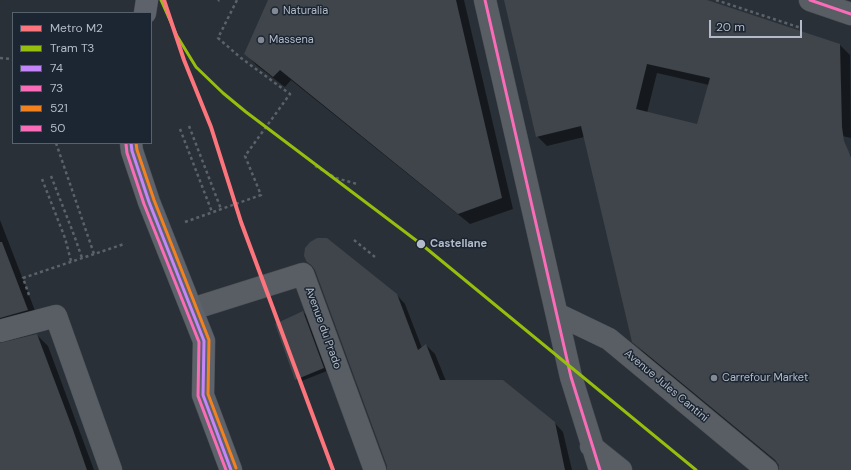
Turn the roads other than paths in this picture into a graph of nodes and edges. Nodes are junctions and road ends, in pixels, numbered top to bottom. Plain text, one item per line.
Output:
1 (147, 0) edge
2 (485, 0) edge
3 (810, 0) edge
4 (145, 12) edge
5 (851, 14) edge
6 (131, 147) edge
7 (192, 309) junction
8 (557, 314) junction
9 (0, 331) edge
10 (592, 446) junction
11 (111, 470) edge
12 (231, 470) edge
13 (375, 470) edge
14 (600, 470) edge
15 (621, 470) edge
16 (766, 470) edge

1 - 4 main road
2 - 8 street
3 - 5 street
6 - 7 main road
7 - 12 main road
7 - 13 street, Avenue du Prado
8 - 10 street
8 - 16 street, Avenue Jules Cantini
9 - 11 street
10 - 14 street
10 - 15 street

